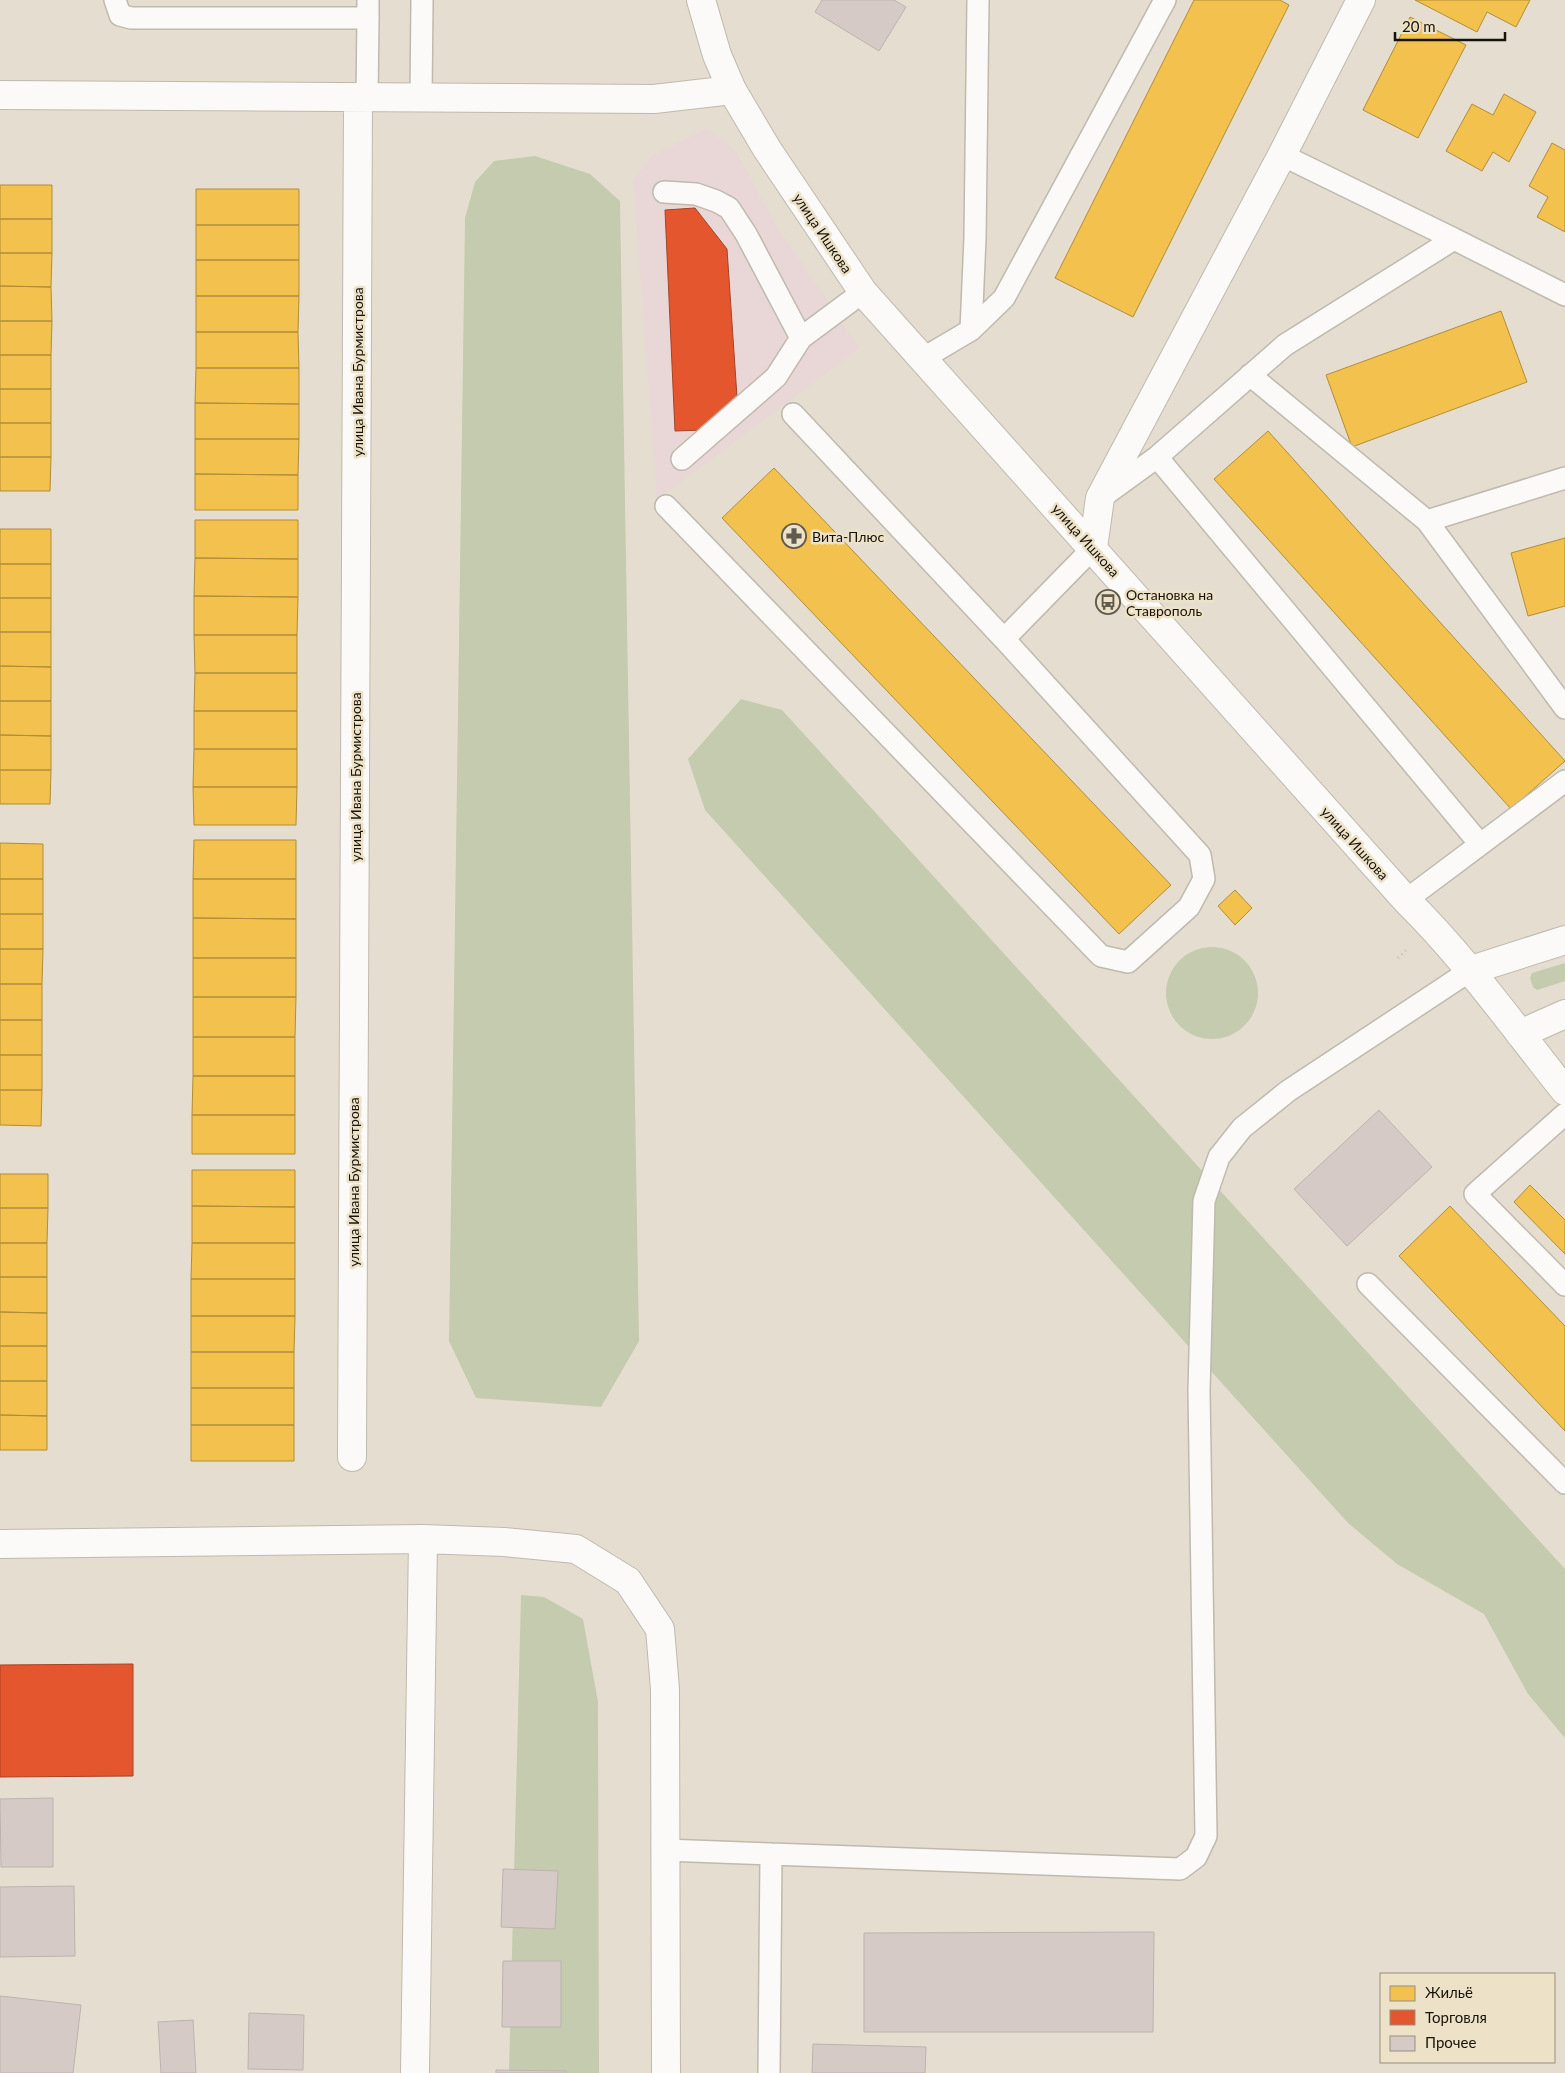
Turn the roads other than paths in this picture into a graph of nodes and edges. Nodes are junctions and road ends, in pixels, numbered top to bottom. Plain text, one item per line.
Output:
1 (115, 0) edge
2 (422, 0) edge
3 (701, 0) edge
4 (978, 0) edge
5 (1165, 0) edge
6 (1361, 0) edge
7 (368, 9) edge
8 (732, 90) junction
9 (0, 95) edge
10 (363, 98) junction
11 (421, 98) junction
12 (1282, 155) junction
13 (664, 192) dead end
14 (1454, 239) junction
15 (863, 292) junction
16 (1565, 295) edge
17 (971, 330) junction
18 (801, 338) junction
19 (922, 359) junction
20 (1250, 375) junction
21 (793, 414) dead end
22 (1157, 458) junction
23 (682, 459) dead end
24 (1565, 478) edge
25 (1100, 498) junction
26 (666, 506) dead end
27 (1427, 521) junction
28 (1093, 548) junction
29 (1004, 639) junction
30 (1565, 708) edge
31 (1565, 781) edge
32 (1480, 844) junction
33 (1406, 900) junction
34 (1565, 940) edge
35 (1471, 970) junction
36 (1565, 1014) edge
37 (1520, 1034) junction
38 (1565, 1090) edge
39 (1565, 1114) edge
40 (1368, 1284) dead end
41 (1565, 1285) edge
42 (352, 1457) dead end
43 (1565, 1483) edge
44 (423, 1539) junction
45 (0, 1544) edge
46 (665, 1850) junction
47 (771, 1854) junction
48 (415, 2073) edge
49 (666, 2073) edge
50 (769, 2073) edge

1 - 7 lane
2 - 11 lane
3 - 8 street, улица Ишкова
4 - 17 lane
5 - 17 lane
6 - 12 street
7 - 10 lane
8 - 11 street
8 - 15 street, улица Ишкова
9 - 10 street
10 - 11 street
10 - 42 street, улица Ивана Бурмистрова
12 - 14 lane
12 - 25 street
13 - 18 lane
14 - 16 lane
14 - 20 lane
15 - 18 lane
15 - 19 street, улица Ишкова
17 - 19 lane
18 - 23 lane
19 - 28 street, улица Ишкова
20 - 22 lane
20 - 27 lane
21 - 29 lane
22 - 25 lane
22 - 32 lane
24 - 27 lane
25 - 28 street
26 - 29 lane
27 - 30 lane
28 - 29 lane
28 - 33 street, улица Ишкова
31 - 32 lane
32 - 33 lane
33 - 35 street, улица Ишкова
34 - 35 street
35 - 37 street, улица Ишкова
35 - 47 lane
36 - 37 street
37 - 38 street, улица Ишкова
39 - 41 lane
40 - 43 lane
44 - 45 street
44 - 46 street
44 - 48 street
46 - 47 lane
46 - 49 street
47 - 50 lane

